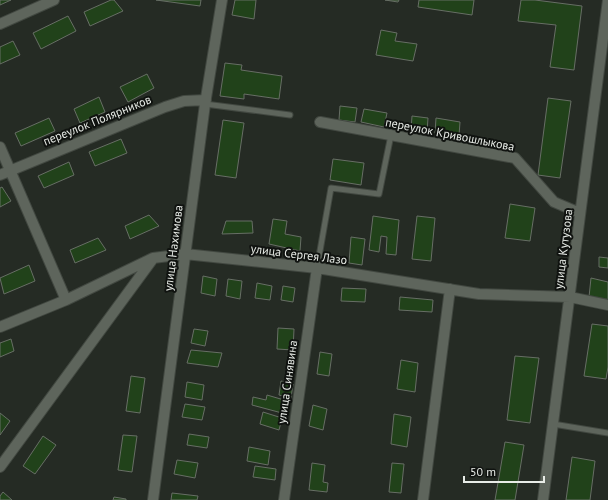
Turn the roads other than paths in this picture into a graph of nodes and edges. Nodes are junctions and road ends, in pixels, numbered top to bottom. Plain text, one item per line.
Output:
1 (54, 0) edge
2 (222, 0) edge
3 (608, 0) edge
4 (35, 4) edge
5 (0, 24) edge
6 (205, 102) junction
7 (290, 115) dead end
8 (320, 122) dead end
9 (391, 135) junction
10 (0, 147) edge
11 (10, 170) junction
12 (0, 175) edge
13 (580, 213) junction
14 (185, 254) junction
15 (153, 258) junction
16 (317, 268) junction
17 (450, 289) junction
18 (570, 297) junction
19 (66, 300) junction
20 (608, 305) edge
21 (0, 327) edge
22 (553, 424) junction
23 (608, 433) edge
24 (0, 467) edge
25 (153, 500) edge
26 (284, 500) edge
27 (423, 500) edge
28 (543, 500) edge

1 - 4 street
2 - 6 street, улица Нахимова
3 - 13 street, улица Кутузова
4 - 5 street
6 - 7 lane
6 - 11 street, переулок Полярников
6 - 14 street, улица Нахимова
8 - 9 street, переулок Кривошлыкова
9 - 13 street, переулок Кривошлыкова
9 - 16 lane
10 - 11 street
11 - 12 street, переулок Полярников
11 - 19 street
13 - 18 street, улица Кутузова
14 - 15 street, улица Сергея Лазо
14 - 16 street, улица Сергея Лазо
14 - 25 street, улица Нахимова
15 - 19 street, улица Сергея Лазо
15 - 24 street, улица Нахимова
16 - 17 street, улица Сергея Лазо
16 - 26 street, улица Синявина
17 - 18 street, улица Сергея Лазо
17 - 27 street
18 - 20 street, улица Сергея Лазо
18 - 22 street, улица Кутузова
19 - 21 street, улица Сергея Лазо
22 - 23 lane
22 - 28 street, улица Кутузова

